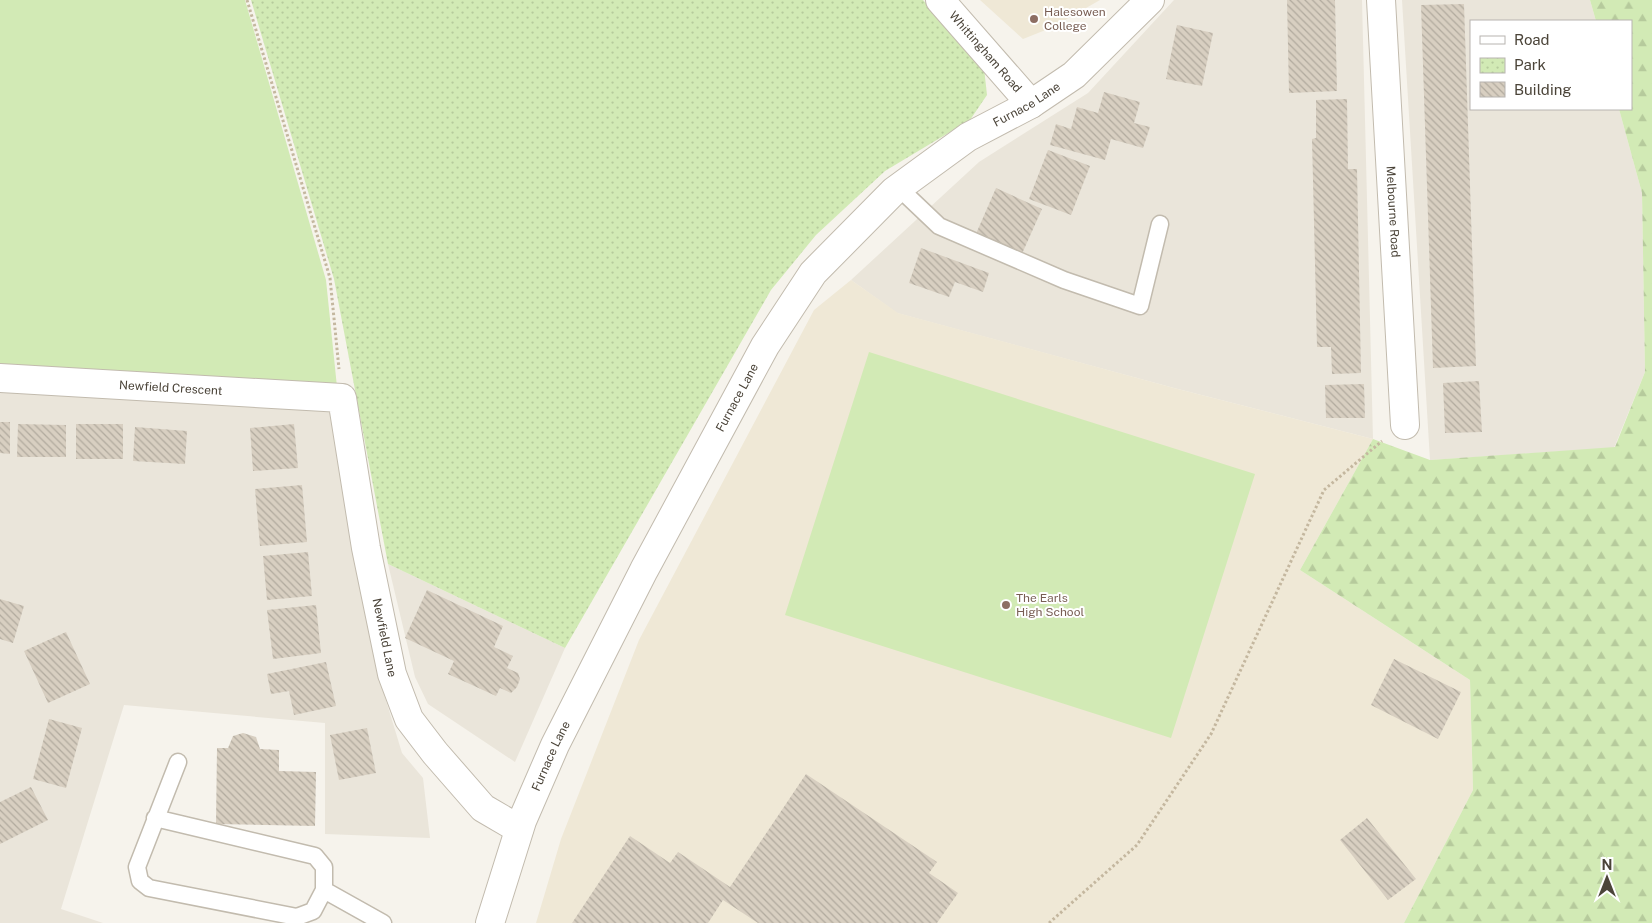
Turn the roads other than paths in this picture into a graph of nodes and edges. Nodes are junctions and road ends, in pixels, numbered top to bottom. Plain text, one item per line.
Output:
1 (1150, 0) edge
2 (1381, 0) edge
3 (945, 2) edge
4 (1031, 104) junction
5 (899, 188) junction
6 (1160, 224) dead end
7 (0, 378) edge
8 (342, 398) joint
9 (1405, 425) road end
10 (178, 762) dead end
11 (155, 818) junction
12 (520, 829) junction
13 (324, 890) junction
14 (383, 923) edge
15 (490, 923) edge

1 - 4 street, Furnace Lane
2 - 9 street, Melbourne Road
3 - 4 street, Whittingham Road
4 - 5 street, Furnace Lane
5 - 6 lane
5 - 12 street, Furnace Lane
7 - 8 street, Newfield Crescent
8 - 12 street, Newfield Lane
10 - 11 lane
11 - 13 lane
11 - 13 lane
12 - 15 street, Furnace Lane
13 - 14 lane

